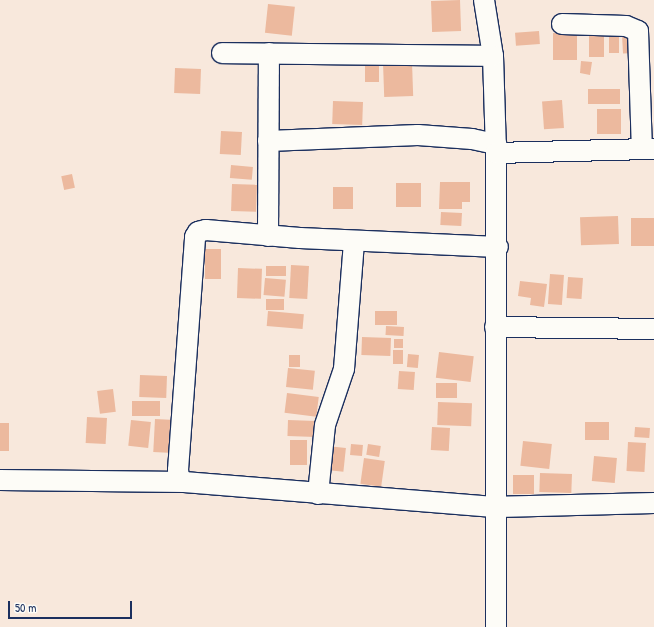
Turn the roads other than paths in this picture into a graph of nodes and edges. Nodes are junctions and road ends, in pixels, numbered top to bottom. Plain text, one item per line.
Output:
1 (484, 0) edge
2 (562, 24) dead end
3 (222, 53) dead end
4 (269, 53) junction
5 (492, 56) junction
6 (268, 141) junction
7 (496, 148) junction
8 (648, 149) edge
9 (268, 236) junction
10 (354, 241) junction
11 (498, 248) junction
12 (496, 327) junction
13 (654, 329) edge
14 (0, 480) edge
15 (184, 482) junction
16 (318, 494) junction
17 (654, 503) edge
18 (494, 507) junction
19 (496, 627) edge

1 - 5 street
2 - 8 street
3 - 4 street
4 - 5 street
4 - 6 street
5 - 7 street
6 - 7 street
6 - 9 street
7 - 8 street
7 - 11 street
9 - 10 street
9 - 15 street
10 - 11 street
10 - 16 street
11 - 12 street
12 - 13 street
12 - 18 street
14 - 15 street
15 - 16 street
16 - 18 street
17 - 18 street
18 - 19 street

